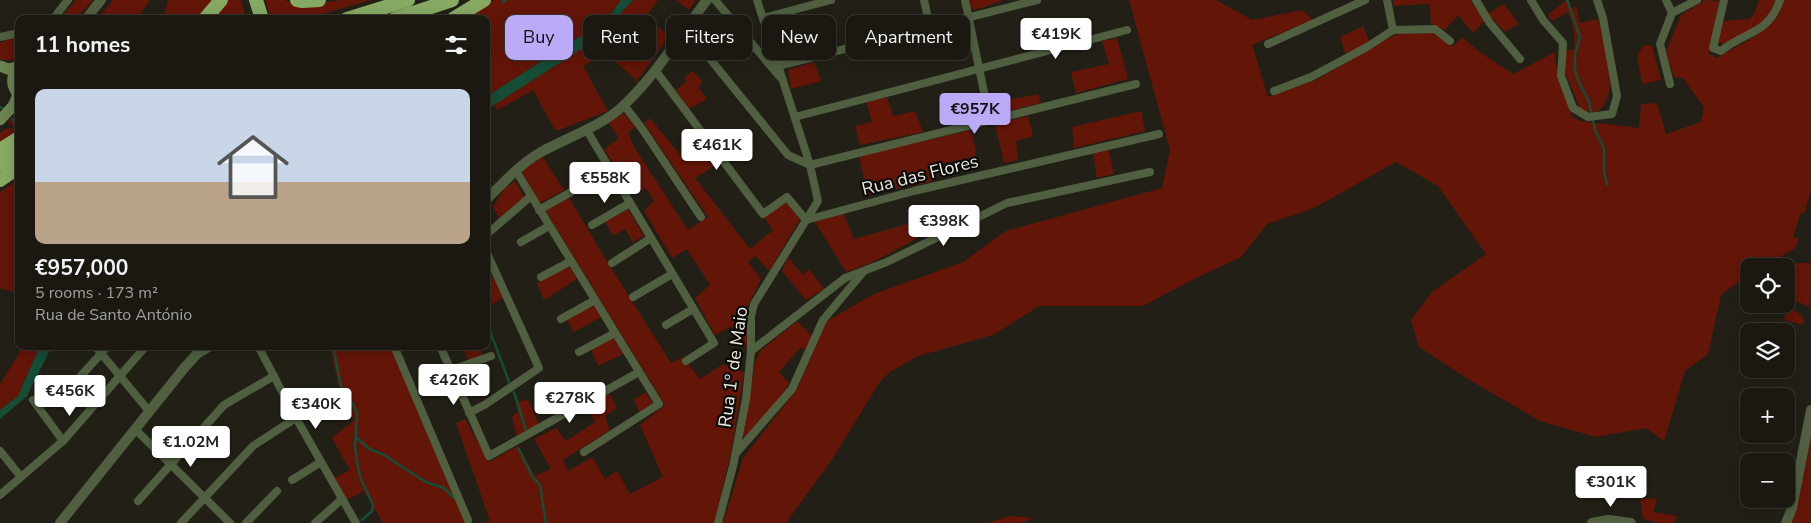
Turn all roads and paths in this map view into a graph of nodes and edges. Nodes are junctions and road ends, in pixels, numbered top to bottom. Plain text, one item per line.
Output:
1 (68, 0) edge
2 (102, 0) edge
3 (221, 0) edge
4 (297, 0) edge
5 (319, 0) edge
6 (408, 0) edge
7 (452, 0) edge
8 (484, 0) edge
9 (706, 0) edge
10 (715, 0) edge
11 (758, 0) edge
12 (831, 0) edge
13 (924, 0) edge
14 (965, 0) edge
15 (1037, 0) edge
16 (1365, 0) edge
17 (1387, 0) edge
18 (1476, 0) edge
19 (1531, 0) edge
20 (1597, 0) edge
21 (1666, 0) edge
22 (1697, 0) edge
23 (1724, 0) edge
24 (1780, 0) edge
25 (1672, 14) junction
26 (56, 15) edge
27 (89, 15) edge
28 (208, 15) edge
29 (360, 15) edge
30 (407, 15) edge
31 (460, 15) edge
32 (695, 15) edge
33 (762, 15) edge
34 (774, 15) edge
35 (927, 15) edge
36 (969, 15) edge
37 (970, 17) edge
38 (970, 22) edge
39 (1128, 30) dead end
40 (1393, 30) junction
41 (15, 34) edge
42 (0, 37) edge
43 (1450, 40) dead end
44 (1268, 44) dead end
45 (846, 49) edge
46 (666, 55) edge
47 (1520, 58) dead end
48 (711, 60) edge
49 (776, 60) edge
50 (0, 66) edge
51 (778, 66) junction
52 (15, 68) edge
53 (979, 69) junction
54 (655, 70) junction
55 (15, 72) edge
56 (0, 73) edge
57 (783, 80) junction
58 (1136, 84) dead end
59 (1670, 84) dead end
60 (15, 86) edge
61 (1274, 90) dead end
62 (15, 91) edge
63 (984, 92) dead end
64 (15, 97) edge
65 (624, 105) junction
66 (15, 110) edge
67 (794, 117) junction
68 (1, 119) edge
69 (586, 129) junction
70 (1159, 134) dead end
71 (15, 141) edge
72 (0, 150) edge
73 (15, 155) edge
74 (0, 164) edge
75 (810, 165) junction
76 (15, 170) edge
77 (610, 170) junction
78 (516, 171) junction
79 (1150, 172) dead end
80 (0, 180) edge
81 (490, 196) edge
82 (531, 196) junction
83 (630, 203) junction
84 (539, 210) junction
85 (701, 216) dead end
86 (806, 220) junction
87 (592, 225) dead end
88 (549, 226) junction
89 (490, 231) edge
90 (650, 238) junction
91 (521, 242) dead end
92 (490, 260) edge
93 (571, 261) junction
94 (612, 262) dead end
95 (864, 270) junction
96 (672, 274) junction
97 (541, 277) dead end
98 (633, 297) dead end
99 (595, 300) junction
100 (693, 309) junction
101 (561, 319) dead end
102 (666, 325) dead end
103 (615, 333) junction
104 (98, 350) edge
105 (104, 350) edge
106 (142, 350) edge
107 (204, 350) edge
108 (260, 350) edge
109 (396, 350) edge
110 (442, 350) edge
111 (579, 352) dead end
112 (751, 352) junction
113 (101, 354) junction
114 (491, 356) dead end
115 (686, 361) dead end
116 (451, 370) junction
117 (639, 372) junction
118 (120, 375) junction
119 (274, 376) junction
120 (33, 400) dead end
121 (59, 400) dead end
122 (1811, 410) edge
123 (150, 411) junction
124 (470, 412) junction
125 (296, 418) junction
126 (135, 429) junction
127 (63, 441) junction
128 (0, 451) edge
129 (584, 452) dead end
130 (735, 454) junction
131 (321, 462) junction
132 (172, 464) junction
133 (21, 477) junction
134 (292, 480) dead end
135 (277, 491) dead end
136 (0, 495) edge
137 (204, 497) junction
138 (342, 499) junction
139 (138, 501) dead end
140 (468, 520) dead end
141 (60, 523) edge
142 (181, 523) edge
143 (230, 523) edge
144 (246, 523) edge
145 (316, 523) edge
146 (356, 523) edge
147 (718, 523) edge
148 (1592, 523) edge
149 (1631, 523) edge
150 (1786, 523) edge

1 - 26 street
2 - 27 street
3 - 28 highway
4 - 5 highway
6 - 29 highway
7 - 30 highway
8 - 31 highway
9 - 32 street
10 - 57 street
11 - 33 street, Rua 1º de Maio
12 - 34 street
13 - 35 street
14 - 36 street
15 - 37 street
16 - 44 street
17 - 40 street
18 - 47 street
19 - 20 street
21 - 25 street
22 - 25 street
23 - 24 street
25 - 59 street
38 - 53 street
39 - 53 street
40 - 43 street
40 - 61 street
41 - 42 street
45 - 51 street
46 - 54 street
48 - 75 street
49 - 51 street, Rua 1º de Maio
50 - 52 main road
51 - 57 street, Rua 1º de Maio
53 - 63 street
53 - 67 street
54 - 65 street
54 - 86 street
55 - 60 main road
56 - 62 main road
57 - 67 street, Rua 1º de Maio
58 - 75 street
64 - 68 main road
65 - 69 street
65 - 85 street
66 - 68 main road
67 - 75 street, Rua 1º de Maio
69 - 77 street
69 - 78 street
70 - 86 street, Rua das Flores
71 - 72 highway
73 - 74 highway
75 - 86 street, Rua 1º de Maio
76 - 80 highway
77 - 83 street
77 - 84 street
78 - 81 street
78 - 82 street
79 - 95 street
82 - 84 street
82 - 89 street
83 - 87 street
83 - 90 street
84 - 88 street
86 - 112 street, Rua 1º de Maio
88 - 91 street
88 - 93 street
90 - 94 street
90 - 96 street
92 - 124 street
93 - 97 street
93 - 99 street
95 - 112 street
95 - 130 street
96 - 98 street
96 - 100 street
99 - 101 street
99 - 103 street
100 - 102 street
100 - 115 street
103 - 111 street
103 - 117 street
104 - 113 street
105 - 113 street
106 - 118 street
107 - 123 street
108 - 119 street
109 - 140 street
110 - 116 street
112 - 130 street, Rua 1º de Maio
113 - 118 street
113 - 121 street
114 - 116 street
116 - 124 street
117 - 124 street
117 - 129 street
118 - 123 street
118 - 127 street
119 - 125 street
119 - 132 street
120 - 127 street
122 - 150 street
123 - 126 street
125 - 131 street
125 - 137 street
126 - 132 street
126 - 141 street
127 - 133 street
128 - 133 street
130 - 147 street, Rua 1º de Maio
131 - 134 street
131 - 138 street
132 - 137 street
132 - 139 street
133 - 136 street
135 - 144 street
137 - 142 street
137 - 143 street
138 - 145 street
138 - 146 street
148 - 149 street

